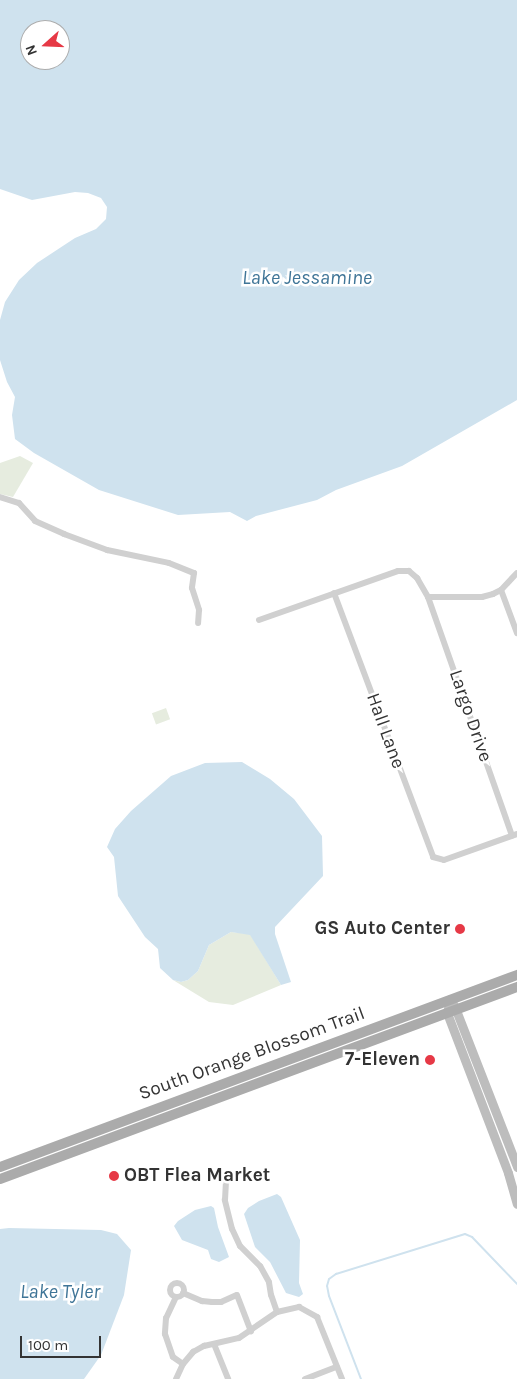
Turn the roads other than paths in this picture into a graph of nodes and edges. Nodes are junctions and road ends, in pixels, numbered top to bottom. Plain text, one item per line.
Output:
1 (0, 497) edge
2 (517, 572) edge
3 (502, 590) junction
4 (334, 593) junction
5 (428, 597) junction
6 (259, 620) dead end
7 (198, 623) dead end
8 (517, 633) edge
9 (514, 835) edge
10 (517, 975) edge
11 (517, 987) edge
12 (450, 999) junction
13 (457, 1009) junction
14 (447, 1013) junction
15 (212, 1088) junction
16 (492, 1102) junction
17 (197, 1106) junction
18 (482, 1106) junction
19 (106, 1128) junction
20 (90, 1146) junction
21 (0, 1167) edge
22 (514, 1170) edge
23 (0, 1179) edge
24 (226, 1180) dead end
25 (517, 1204) edge
26 (183, 1293) junction
27 (176, 1297) junction
28 (277, 1312) junction
29 (251, 1331) junction
30 (214, 1344) junction
31 (183, 1364) junction
32 (337, 1367) junction
33 (176, 1379) edge
34 (228, 1379) edge
35 (305, 1379) edge
36 (342, 1379) edge

1 - 7 street
2 - 3 street
3 - 5 street
3 - 8 street
4 - 5 street, Largo Drive
4 - 6 street
4 - 9 street, Hall Lane
5 - 9 street, Largo Drive
10 - 12 main road, South Orange Blossom Trail
11 - 13 main road, South Orange Blossom Trail
12 - 13 main road
12 - 14 main road
12 - 15 main road, South Orange Blossom Trail
13 - 14 main road, South Orange Blossom Trail
13 - 16 main road
14 - 17 main road, South Orange Blossom Trail
14 - 18 main road
15 - 17 main road
15 - 19 main road, South Orange Blossom Trail
16 - 18 street
16 - 22 main road
17 - 20 main road, South Orange Blossom Trail
18 - 22 main road
19 - 20 main road
19 - 21 main road, South Orange Blossom Trail
20 - 23 main road, South Orange Blossom Trail
22 - 25 main road
24 - 28 street
26 - 27 street
26 - 27 street
26 - 29 street
27 - 31 street
28 - 29 street
28 - 32 street
29 - 30 street
30 - 31 street
30 - 34 street
31 - 33 street
32 - 35 street
32 - 36 street

